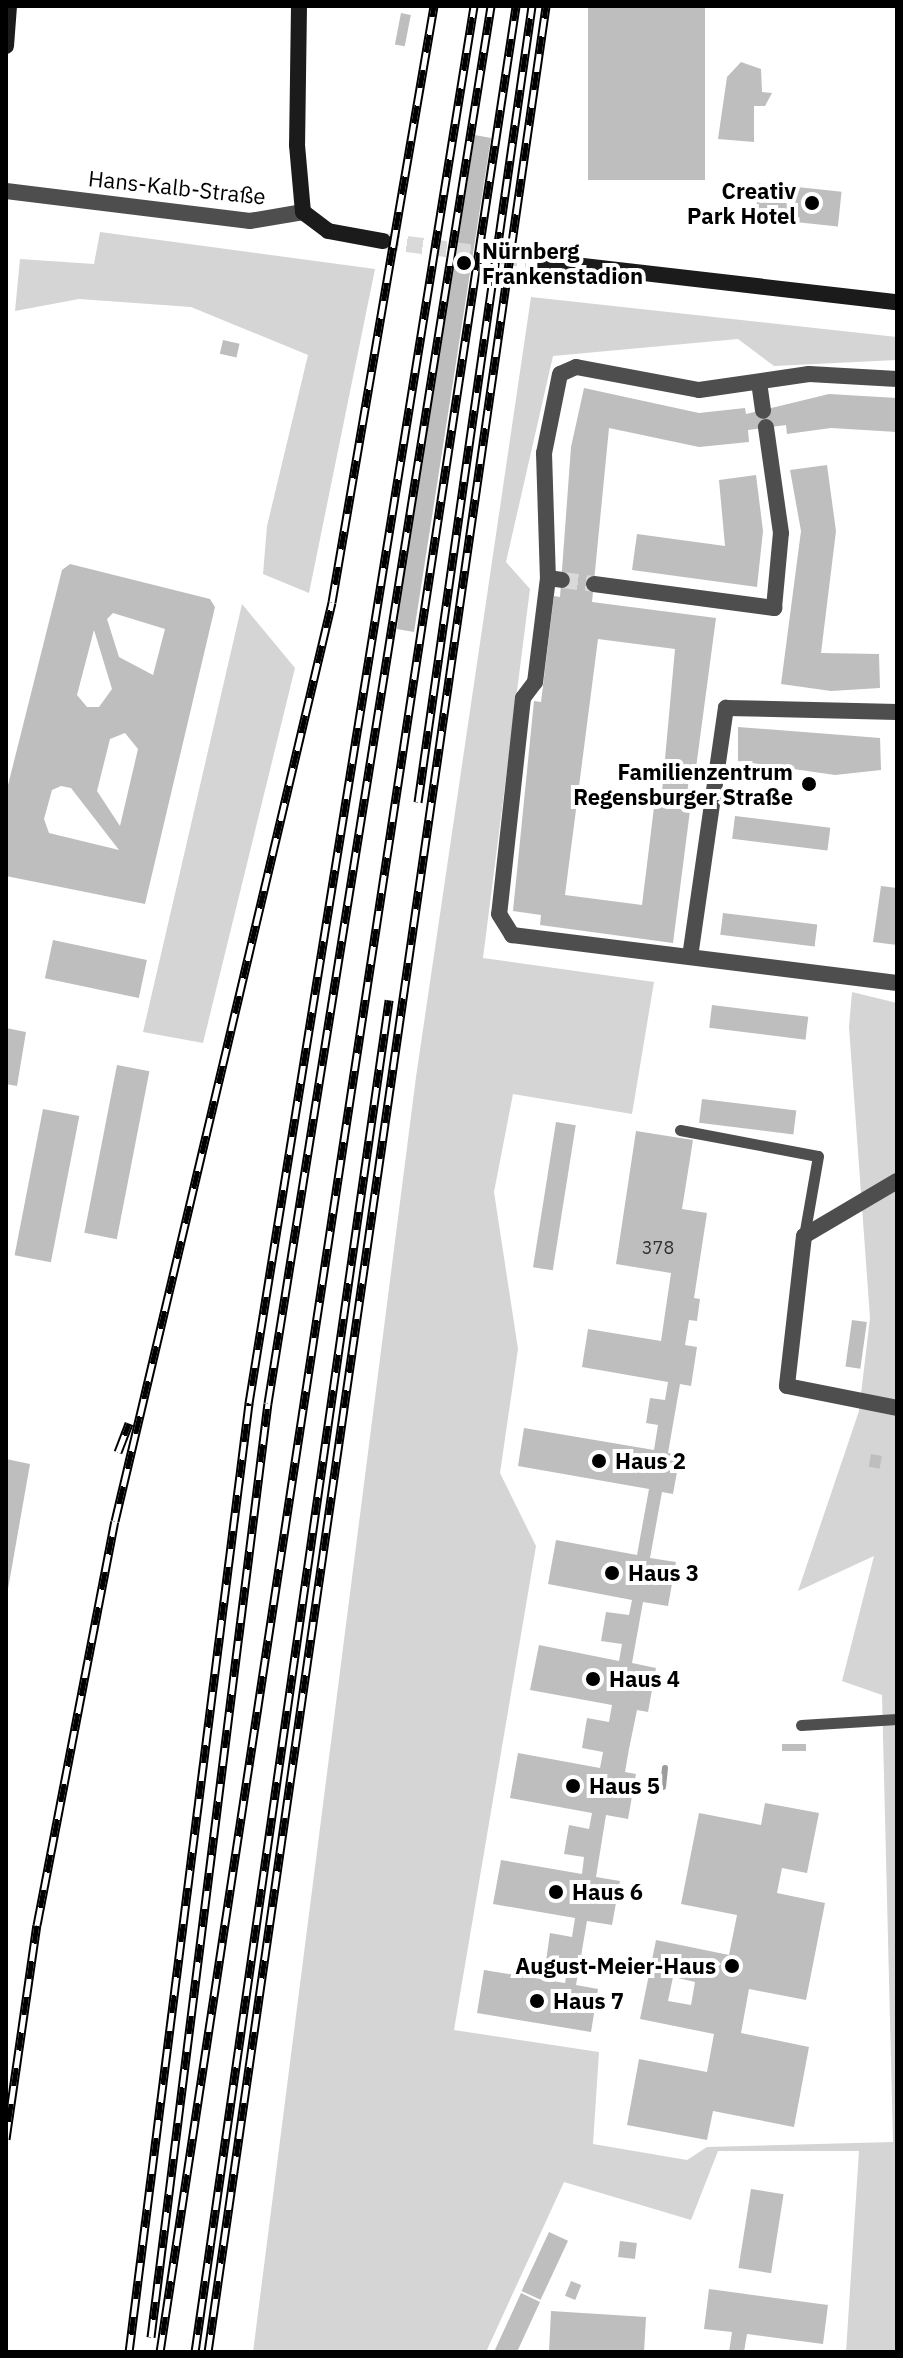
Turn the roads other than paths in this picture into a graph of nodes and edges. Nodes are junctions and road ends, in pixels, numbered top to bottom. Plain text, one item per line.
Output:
1 (9, 6) edge
2 (299, 6) edge
3 (6, 46) edge
4 (6, 191) edge
5 (303, 212) junction
6 (383, 241) tunnel mouth
7 (540, 261) tunnel mouth
8 (897, 302) edge
9 (897, 379) edge
10 (759, 382) junction
11 (594, 584) tunnel mouth
12 (897, 712) edge
13 (690, 957) junction
14 (897, 983) edge
15 (680, 1130) dead end
16 (897, 1181) edge
17 (804, 1236) junction
18 (897, 1408) edge
19 (897, 1719) edge
20 (801, 1725) dead end

1 - 3 main road
2 - 5 main road
4 - 5 street, Hans-Kalb-Straße
5 - 6 main road
7 - 8 main road
9 - 10 street
10 - 11 street
10 - 13 street
12 - 13 street
13 - 14 street
15 - 17 lane
16 - 17 street
17 - 18 street
19 - 20 lane

